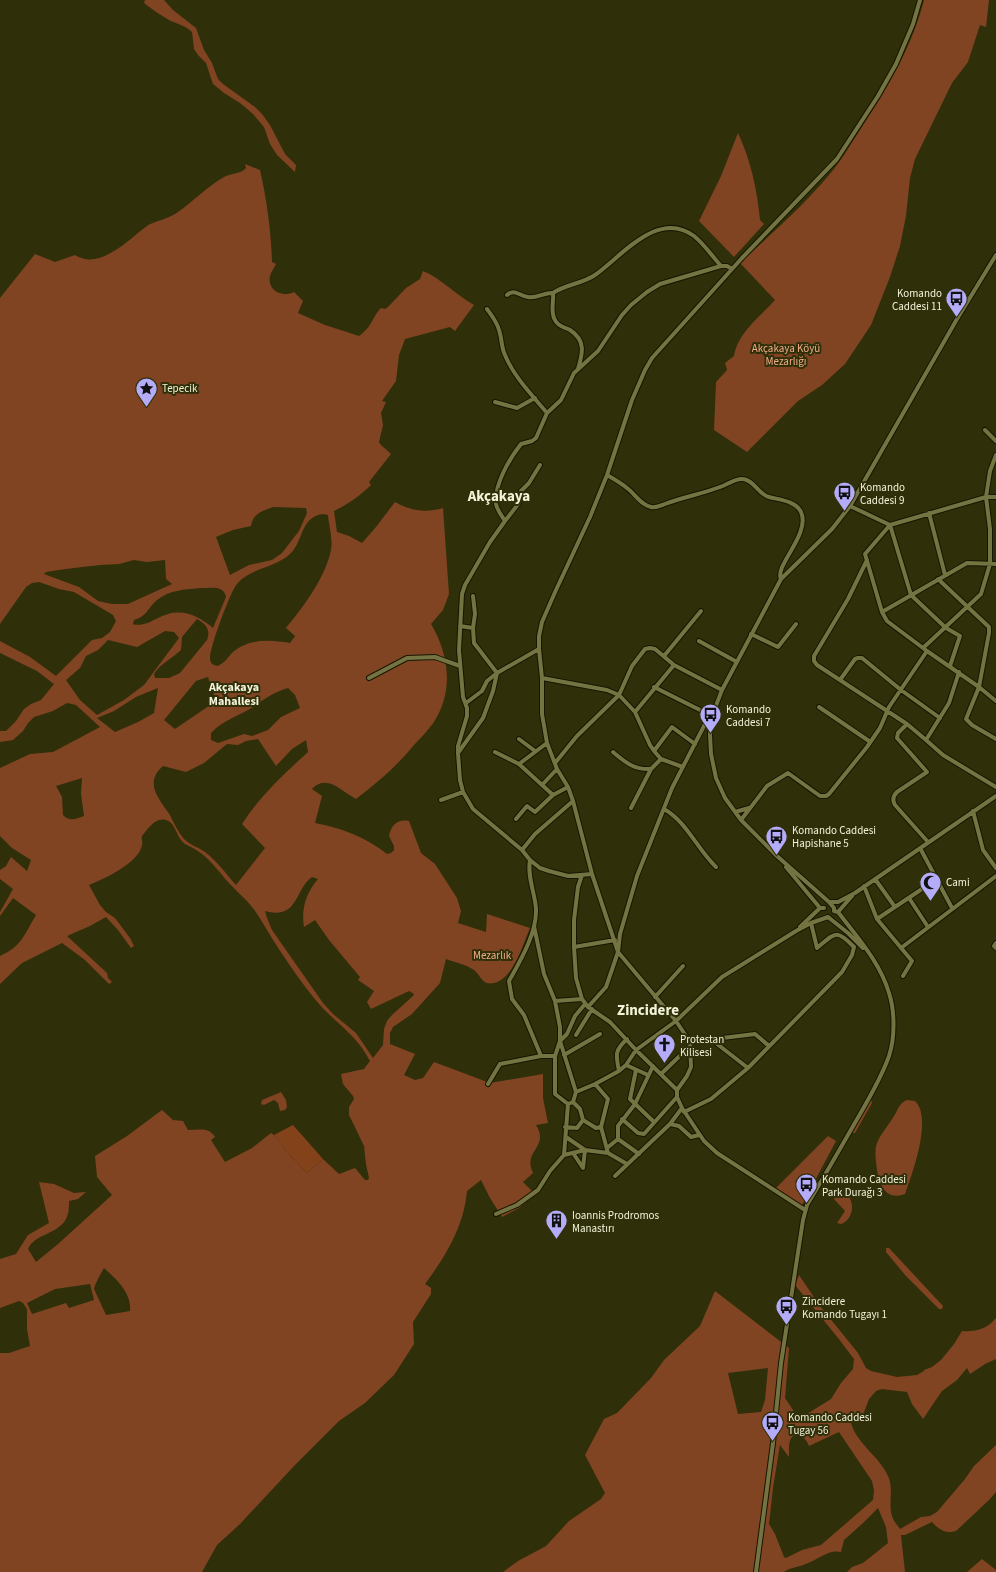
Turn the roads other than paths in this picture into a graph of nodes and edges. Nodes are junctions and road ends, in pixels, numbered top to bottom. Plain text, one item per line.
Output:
1 (920, 0) edge
2 (996, 255) edge
3 (720, 266) junction
4 (732, 269) junction
5 (553, 292) junction
6 (507, 295) dead end
7 (486, 309) dead end
8 (583, 352) junction
9 (590, 358) junction
10 (577, 370) junction
11 (535, 398) junction
12 (495, 402) dead end
13 (547, 413) junction
14 (985, 430) dead end
15 (996, 441) edge
16 (996, 455) edge
17 (540, 465) dead end
18 (607, 475) junction
19 (986, 497) junction
20 (996, 497) edge
21 (850, 506) junction
22 (929, 513) junction
23 (505, 521) junction
24 (890, 525) junction
25 (867, 560) junction
26 (990, 564) junction
27 (996, 564) edge
28 (945, 575) junction
29 (781, 579) junction
30 (938, 579) junction
31 (911, 595) junction
32 (473, 596) dead end
33 (967, 608) junction
34 (701, 611) dead end
35 (882, 612) junction
36 (796, 624) dead end
37 (460, 626) junction
38 (473, 628) junction
39 (946, 628) junction
40 (751, 634) junction
41 (699, 642) dead end
42 (925, 649) junction
43 (539, 650) junction
44 (664, 656) junction
45 (737, 662) junction
46 (674, 665) junction
47 (460, 666) junction
48 (950, 666) junction
49 (959, 672) junction
50 (497, 673) junction
51 (369, 678) dead end
52 (542, 678) junction
53 (840, 680) junction
54 (654, 687) junction
55 (979, 687) junction
56 (722, 690) junction
57 (901, 690) junction
58 (619, 695) junction
59 (996, 701) edge
60 (466, 703) junction
61 (819, 707) dead end
62 (888, 711) junction
63 (635, 712) junction
64 (712, 716) junction
65 (940, 718) junction
66 (907, 724) junction
67 (519, 739) dead end
68 (996, 739) edge
69 (926, 740) junction
70 (869, 741) junction
71 (547, 743) junction
72 (695, 744) junction
73 (535, 751) junction
74 (654, 751) junction
75 (495, 752) dead end
76 (613, 752) dead end
77 (458, 753) junction
78 (661, 759) junction
79 (555, 763) junction
80 (518, 764) junction
81 (683, 767) junction
82 (557, 769) junction
83 (651, 769) junction
84 (542, 785) junction
85 (568, 787) junction
86 (996, 787) edge
87 (463, 792) junction
88 (553, 795) junction
89 (996, 796) edge
90 (441, 800) dead end
91 (573, 801) junction
92 (631, 808) dead end
93 (749, 808) junction
94 (664, 809) junction
95 (972, 811) junction
96 (735, 812) junction
97 (516, 819) dead end
98 (741, 820) junction
99 (928, 842) junction
100 (920, 848) junction
101 (522, 850) junction
102 (777, 856) junction
103 (530, 860) junction
104 (716, 867) dead end
105 (996, 868) edge
106 (592, 874) junction
107 (582, 875) junction
108 (996, 876) edge
109 (875, 879) junction
110 (937, 879) junction
111 (864, 886) junction
112 (855, 893) junction
113 (909, 898) junction
114 (830, 903) junction
115 (895, 907) junction
116 (822, 908) junction
117 (952, 908) junction
118 (836, 911) junction
119 (828, 916) junction
120 (877, 919) junction
121 (811, 923) junction
122 (534, 926) junction
123 (928, 927) junction
124 (796, 931) junction
125 (615, 940) junction
126 (996, 943) edge
127 (574, 946) junction
128 (901, 948) junction
129 (996, 948) edge
130 (618, 952) junction
131 (873, 958) junction
132 (683, 966) dead end
133 (904, 976) dead end
134 (655, 997) junction
135 (582, 999) junction
136 (555, 1002) junction
137 (588, 1007) junction
138 (676, 1021) junction
139 (600, 1034) dead end
140 (576, 1036) dead end
141 (626, 1039) junction
142 (712, 1040) junction
143 (560, 1041) junction
144 (690, 1042) junction
145 (769, 1046) junction
146 (689, 1047) junction
147 (636, 1050) junction
148 (564, 1055) junction
149 (542, 1056) junction
150 (555, 1056) junction
151 (626, 1065) junction
152 (653, 1066) junction
153 (748, 1068) junction
154 (636, 1070) junction
155 (619, 1071) junction
156 (661, 1074) junction
157 (648, 1075) junction
158 (488, 1084) dead end
159 (595, 1084) junction
160 (677, 1090) junction
161 (576, 1092) junction
162 (677, 1097) junction
163 (573, 1102) junction
164 (568, 1104) junction
165 (635, 1104) junction
166 (683, 1110) junction
167 (622, 1119) junction
168 (583, 1120) junction
169 (654, 1122) junction
170 (670, 1124) junction
171 (565, 1127) junction
172 (601, 1127) junction
173 (699, 1135) junction
174 (566, 1137) junction
175 (618, 1139) junction
176 (585, 1150) junction
177 (607, 1150) junction
178 (573, 1153) junction
179 (639, 1154) junction
180 (564, 1156) junction
181 (627, 1164) junction
182 (615, 1176) dead end
183 (805, 1210) junction
184 (496, 1214) dead end
185 (756, 1572) edge

1 - 4 street
2 - 21 street
3 - 4 street
3 - 5 street
3 - 9 street
4 - 18 street
5 - 6 street
5 - 8 street
7 - 11 street
8 - 9 street
8 - 10 street
9 - 10 street
10 - 13 street
11 - 12 street
11 - 13 street
13 - 23 street
14 - 15 street
16 - 19 street
17 - 23 street
18 - 29 street
18 - 43 street
19 - 20 street
19 - 22 street
19 - 26 street
21 - 24 street
21 - 29 street
22 - 24 street
22 - 28 street
23 - 37 street
24 - 25 street
24 - 31 street
25 - 35 street
25 - 53 street
26 - 27 street
26 - 28 street
26 - 33 street
28 - 30 street
29 - 40 street
30 - 31 street
30 - 33 street
31 - 35 street
31 - 39 street
32 - 38 street
33 - 39 street
33 - 55 street
34 - 44 street
35 - 42 street
36 - 40 street
37 - 38 street
37 - 47 street
38 - 50 street
39 - 42 street
39 - 48 street
40 - 45 street
41 - 45 street
42 - 48 street
42 - 57 street
43 - 50 street
43 - 52 street
44 - 46 street
44 - 58 street
45 - 56 street
46 - 54 street
46 - 56 street
47 - 51 street
47 - 60 street
48 - 49 street
49 - 55 street
49 - 65 street
50 - 60 street
50 - 77 street
52 - 58 street
52 - 71 street
53 - 57 street
53 - 62 street
54 - 63 street
54 - 64 street
55 - 59 street
55 - 68 street
56 - 64 street
57 - 62 street
57 - 65 street
58 - 63 street
58 - 79 street
60 - 77 street
61 - 70 street
62 - 66 street
62 - 70 street
63 - 74 street
64 - 72 street
64 - 96 street
65 - 69 street
66 - 69 street
66 - 99 street
67 - 73 street
69 - 86 street
70 - 93 street
71 - 73 street
71 - 79 street
72 - 74 street
72 - 81 street
73 - 80 street
74 - 78 street
75 - 80 street
76 - 83 street
77 - 87 street
78 - 81 street
78 - 83 street
79 - 82 street
80 - 84 street
81 - 94 street
82 - 84 street
82 - 85 street
83 - 92 street
84 - 88 street
85 - 88 street
85 - 91 street
87 - 90 street
87 - 101 street
88 - 97 street
89 - 95 street
91 - 101 street
91 - 106 street
93 - 96 street
93 - 98 street
94 - 104 street
94 - 130 street
95 - 99 street
95 - 105 street
96 - 98 street
98 - 102 street
99 - 100 street
100 - 109 street
100 - 110 street
101 - 103 street
102 - 114 street
102 - 116 street
103 - 107 street
103 - 122 street
106 - 107 street
106 - 125 street
107 - 127 street
108 - 117 street
109 - 111 street
109 - 115 street
110 - 113 street
110 - 117 street
111 - 112 street
111 - 120 street
112 - 114 street
112 - 118 street
113 - 115 street
113 - 123 street
114 - 116 street
114 - 118 street
115 - 120 street
116 - 119 street
116 - 124 street
117 - 123 street
118 - 119 street
118 - 131 street
119 - 121 street
119 - 131 street
120 - 128 street
121 - 124 street
121 - 145 street
122 - 136 street
122 - 149 street
123 - 128 street
124 - 138 street
125 - 127 street
125 - 130 street
126 - 129 street
127 - 135 street
128 - 133 street
130 - 134 street
130 - 137 street
131 - 183 street
132 - 134 street
134 - 138 street
135 - 136 street
135 - 137 street
136 - 143 street
137 - 140 street
137 - 141 street
137 - 143 street
138 - 144 street
138 - 147 street
139 - 148 street
141 - 147 street
141 - 155 street
142 - 144 street
142 - 145 street
142 - 153 street
143 - 148 street
143 - 150 street
144 - 146 street
145 - 153 street
146 - 156 street
146 - 160 street
147 - 151 street
147 - 152 street
148 - 161 street
149 - 150 street
149 - 158 street
150 - 164 street
151 - 154 street
151 - 155 street
152 - 156 street
152 - 157 street
153 - 166 street
154 - 157 street
154 - 165 street
155 - 159 street
156 - 160 street
157 - 165 street
159 - 161 street
159 - 172 street
160 - 162 street
161 - 163 street
162 - 166 street
162 - 169 street
163 - 164 street
163 - 168 street
164 - 171 street
165 - 167 street
165 - 169 street
166 - 170 street
166 - 173 street
167 - 169 street
167 - 175 street
168 - 171 street
168 - 172 street
170 - 173 street
170 - 179 street
171 - 174 street
172 - 177 street
173 - 183 street
174 - 176 street
174 - 180 street
175 - 177 street
175 - 179 street
176 - 177 street
176 - 178 street
176 - 178 street
177 - 181 street
178 - 180 street
179 - 181 street
180 - 184 street
181 - 182 street
183 - 185 street

